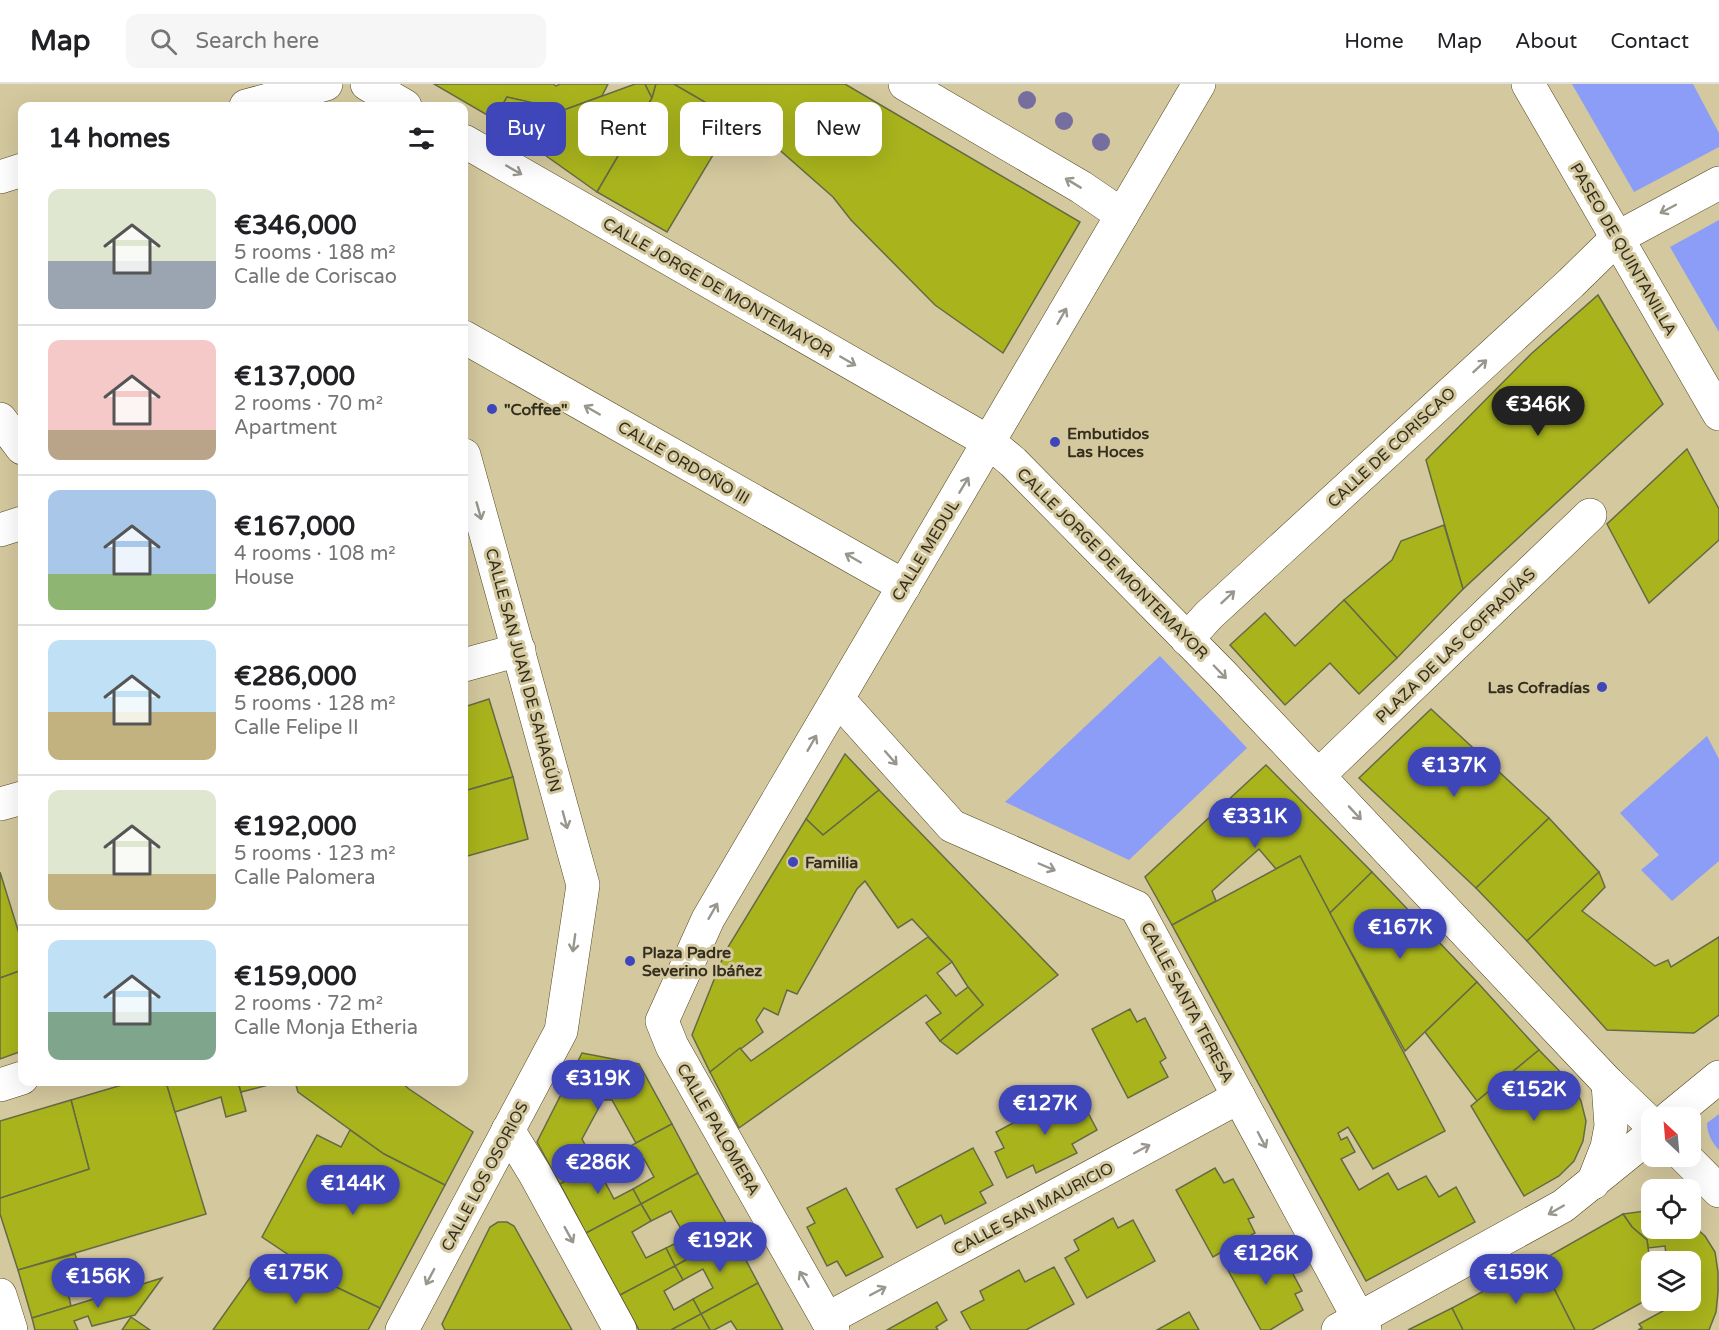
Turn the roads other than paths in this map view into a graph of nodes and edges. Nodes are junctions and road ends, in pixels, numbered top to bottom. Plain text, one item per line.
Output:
1 (326, 84) edge
2 (356, 84) edge
3 (367, 84) edge
4 (904, 84) edge
5 (1199, 84) edge
6 (1528, 84) edge
7 (261, 102) edge
8 (361, 102) edge
9 (398, 102) edge
10 (468, 143) edge
11 (18, 172) edge
12 (0, 177) edge
13 (1719, 183) edge
14 (1122, 214) junction
15 (1617, 238) junction
16 (468, 339) edge
17 (1719, 414) edge
18 (0, 419) edge
19 (989, 442) junction
20 (18, 443) edge
21 (468, 469) edge
22 (1590, 515) dead end
23 (18, 525) edge
24 (0, 530) edge
25 (904, 586) junction
26 (1187, 639) junction
27 (519, 650) junction
28 (468, 664) edge
29 (838, 699) junction
30 (1319, 775) junction
31 (18, 799) edge
32 (0, 804) edge
33 (563, 1020) joint
34 (662, 1021) joint
35 (1719, 1077) edge
36 (18, 1079) edge
37 (1608, 1083) junction
38 (0, 1085) edge
39 (1239, 1097) junction
40 (1682, 1107) edge
41 (1641, 1114) edge
42 (508, 1130) junction
43 (1641, 1143) edge
44 (1695, 1167) edge
45 (1592, 1184) junction
46 (1719, 1191) edge
47 (0, 1295) edge
48 (830, 1324) edge
49 (409, 1326) edge
50 (1354, 1326) edge
51 (11, 1330) edge
52 (620, 1330) edge

1 - 7 street
2 - 8 street
3 - 9 street
14 -> 4 street
5 - 14 street, CALLE MEDUL
6 - 15 street, PASEO DE QUINTANILLA
10 -> 19 street, CALLE JORGE DE MONTEMAYOR
11 - 12 street
13 -> 15 street, CALLE DE CORISCAO
19 -> 14 street, CALLE MEDUL
15 - 17 street, PASEO DE QUINTANILLA
26 -> 15 street, CALLE DE CORISCAO
25 -> 16 street, CALLE ORDOÑO III
18 - 20 street
25 -> 19 street, CALLE MEDUL
19 - 26 street, CALLE JORGE DE MONTEMAYOR
21 -> 27 street, CALLE SAN JUAN DE SAHAGÚN
22 - 30 street, PLAZA DE LAS COFRADÍAS
23 - 24 street
25 - 29 street, CALLE MEDUL
26 -> 30 street, CALLE JORGE DE MONTEMAYOR
27 - 28 street
27 -> 33 street, CALLE SAN JUAN DE SAHAGÚN
34 -> 29 street, CALLE MEDUL
29 -> 39 street, CALLE SANTA TERESA
30 -> 37 street, CALLE JORGE DE MONTEMAYOR
31 - 32 street
33 - 42 street, CALLE LOS OSORIOS
48 -> 34 street, CALLE PALOMERA
35 - 40 street
36 - 38 street
37 - 41 street, CALLE JORGE DE MONTEMAYOR
37 - 45 street
48 -> 39 street, CALLE SAN MAURICIO
39 -> 50 street, CALLE SANTA TERESA
42 -> 49 street, CALLE LOS OSORIOS
42 -> 52 street
43 - 45 street
44 - 46 street
45 -> 50 street
47 - 51 street

